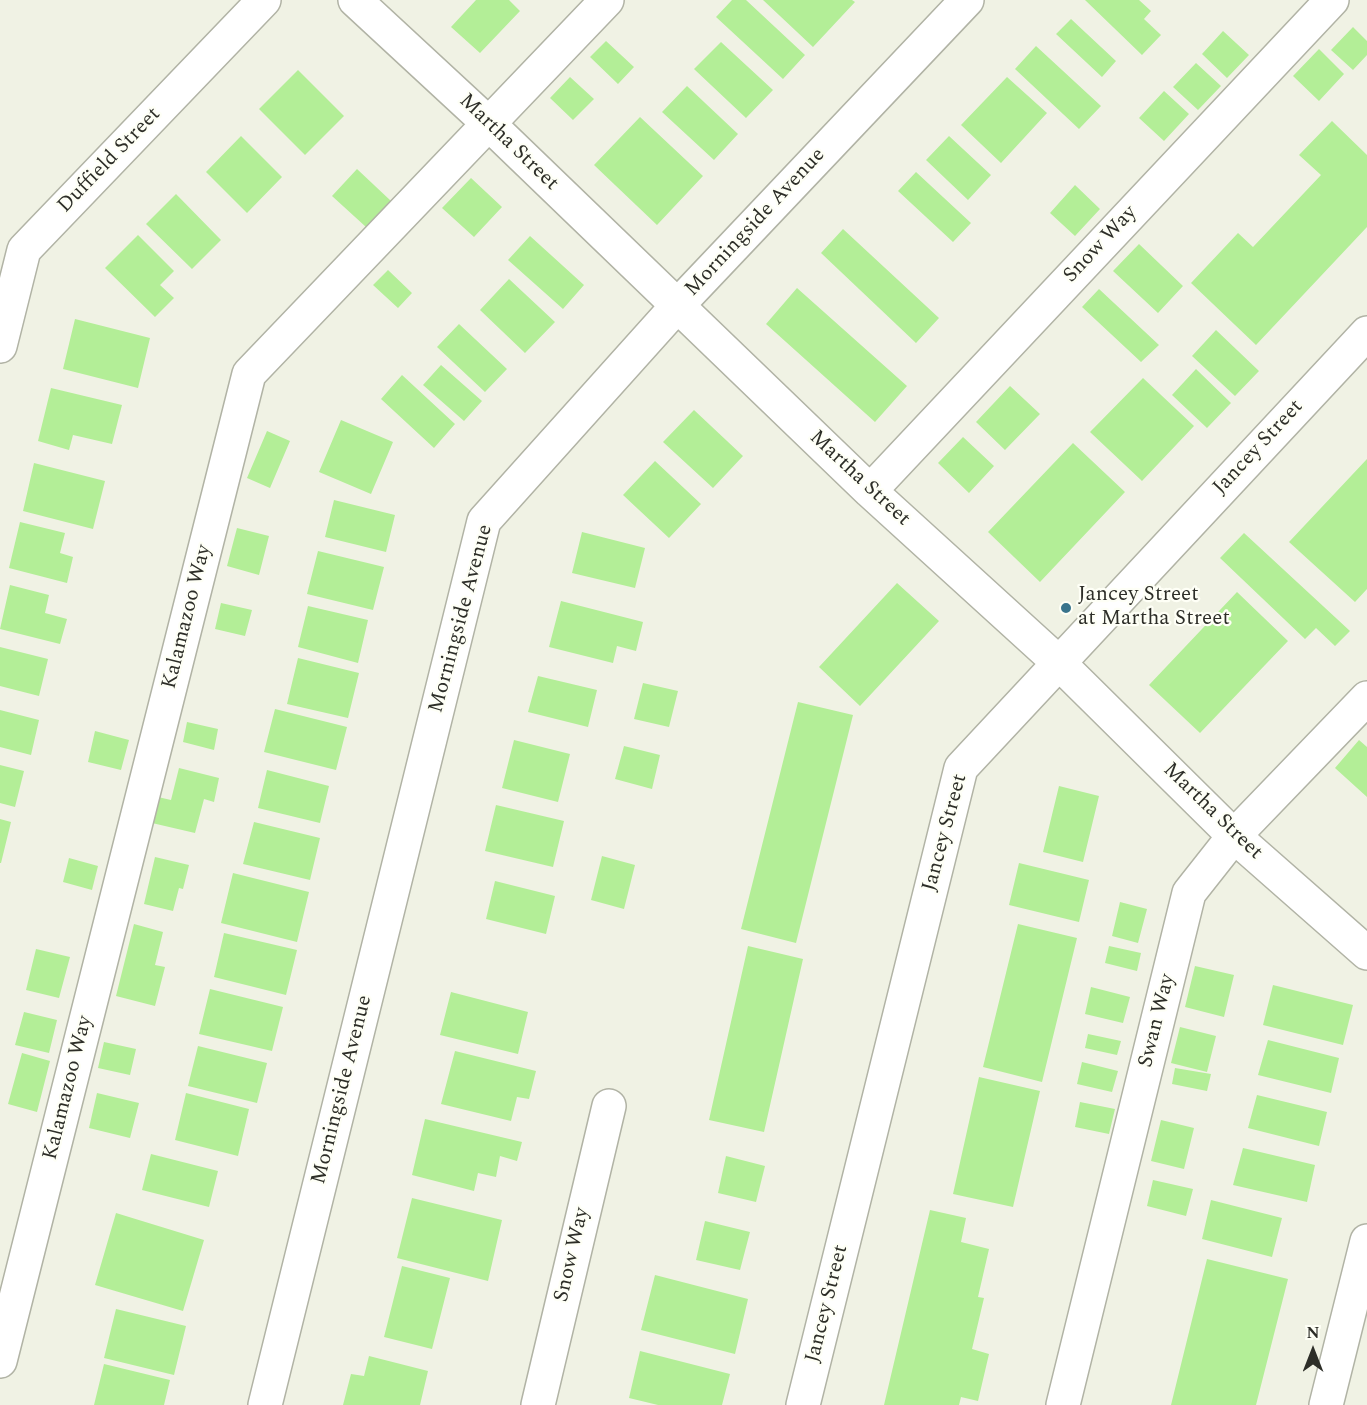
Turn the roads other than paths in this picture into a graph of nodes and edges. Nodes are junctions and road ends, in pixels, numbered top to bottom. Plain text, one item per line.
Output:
1 (264, 0) edge
2 (355, 0) edge
3 (607, 0) edge
4 (967, 0) edge
5 (1332, 0) edge
6 (489, 124) junction
7 (677, 306) junction
8 (1367, 333) edge
9 (0, 346) edge
10 (870, 491) junction
11 (1059, 663) junction
12 (1367, 698) edge
13 (1234, 836) junction
14 (1367, 953) edge
15 (609, 1106) dead end
16 (1367, 1241) edge
17 (0, 1361) edge
18 (265, 1405) edge
19 (538, 1405) edge
20 (802, 1405) edge
21 (1063, 1405) edge
22 (1326, 1405) edge

1 - 9 street, Duffield Street
2 - 6 street, Martha Street
3 - 6 street, Kalamazoo Way
4 - 7 street, Morningside Avenue
5 - 10 street, Snow Way
6 - 7 street, Martha Street
6 - 17 street, Kalamazoo Way
7 - 10 street, Martha Street
7 - 18 street, Morningside Avenue
8 - 11 street, Jancey Street
10 - 11 street, Martha Street
11 - 13 street, Martha Street
11 - 20 street, Jancey Street
12 - 13 street, Swan Way
13 - 14 street, Martha Street
13 - 21 street, Swan Way
15 - 19 street, Snow Way
16 - 22 street

